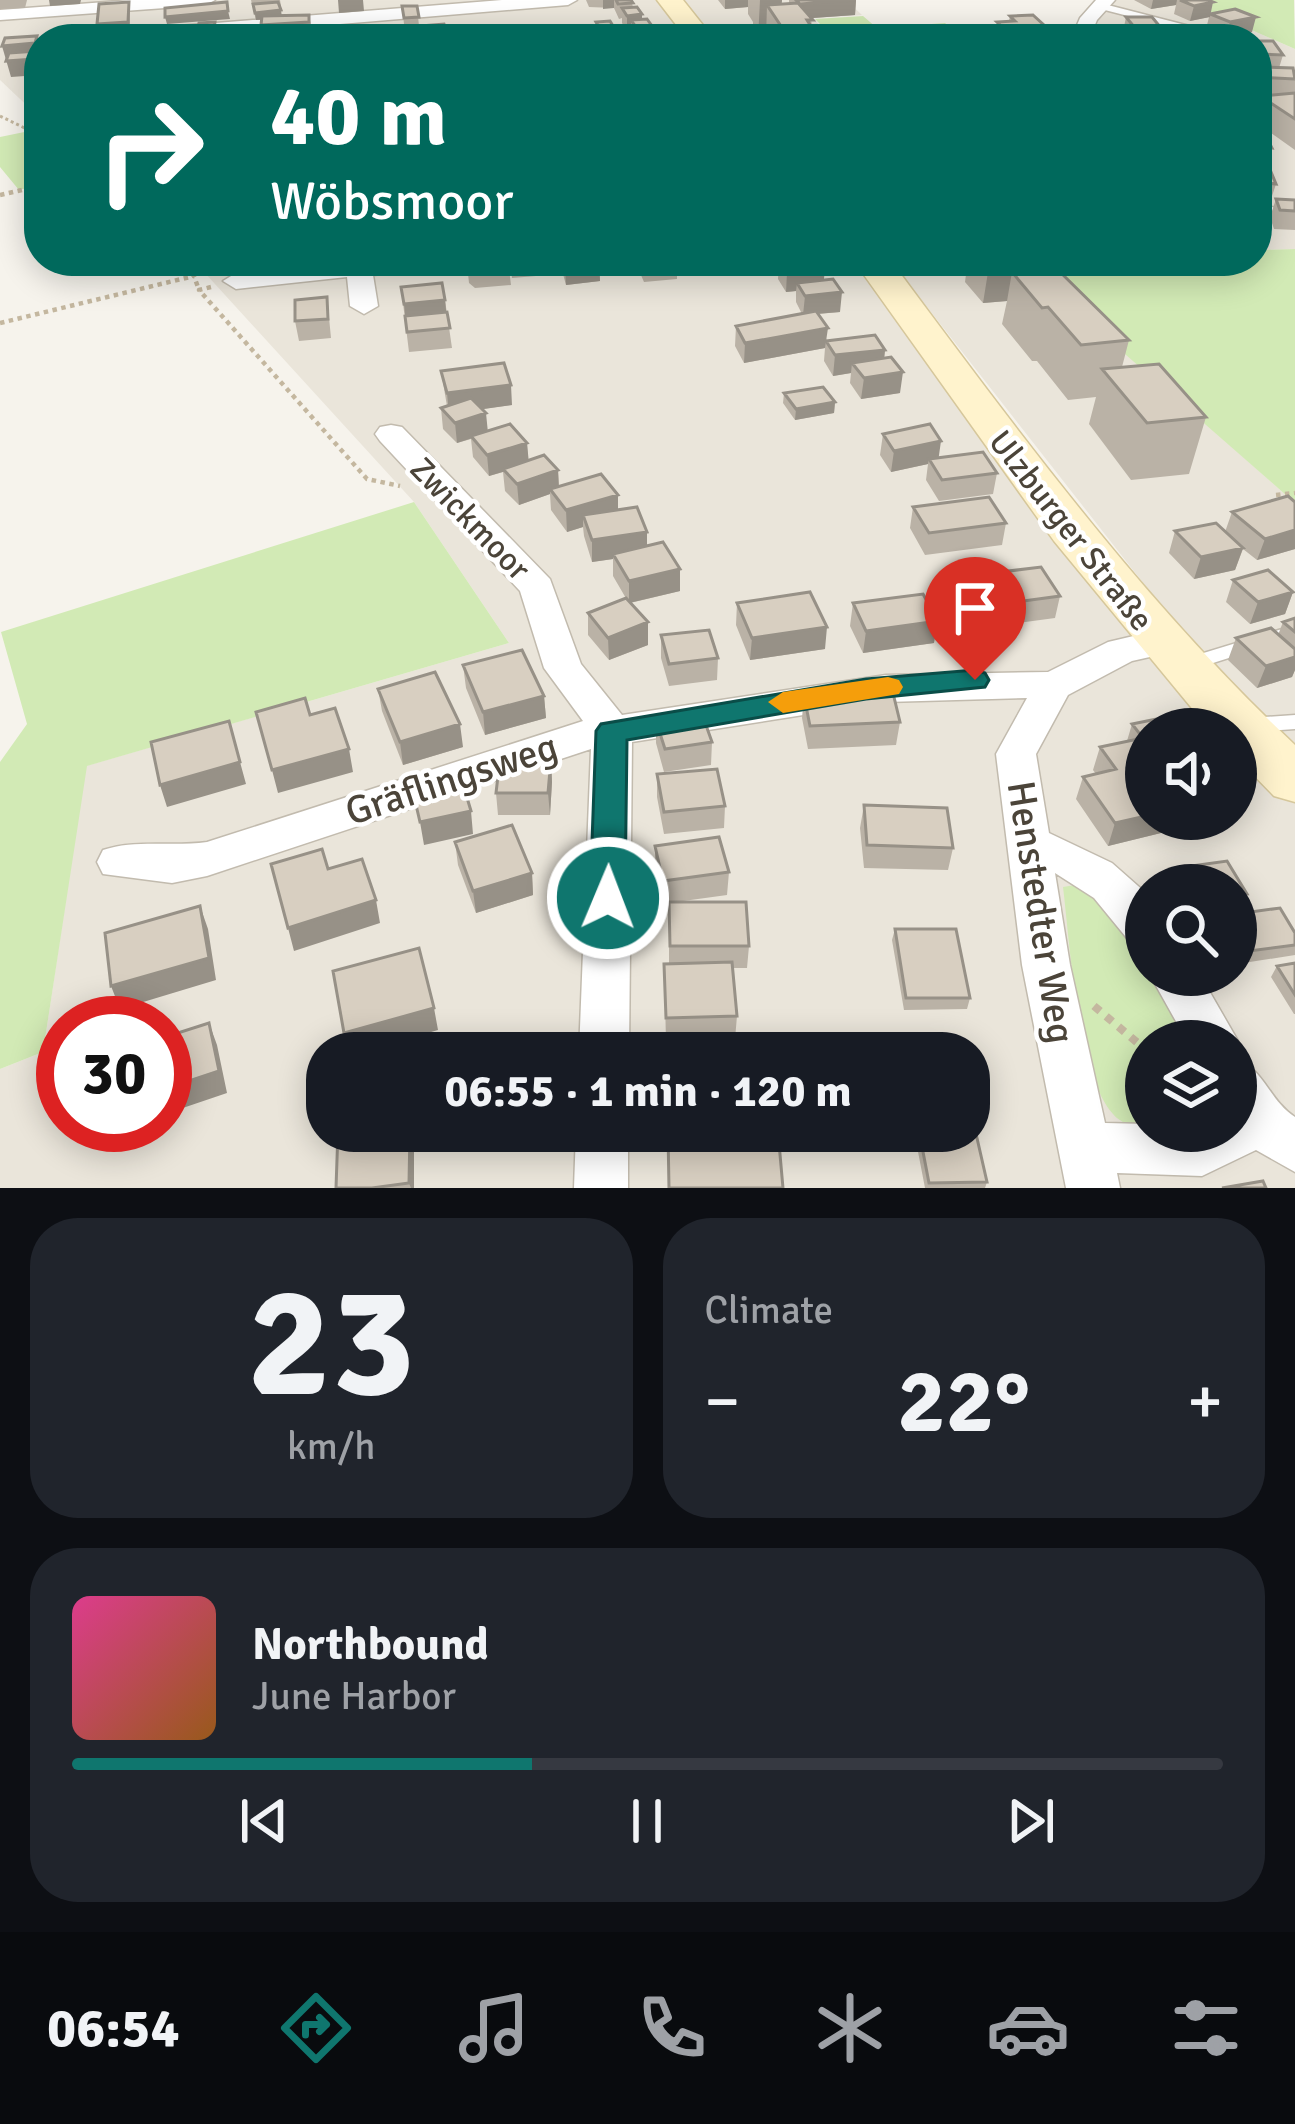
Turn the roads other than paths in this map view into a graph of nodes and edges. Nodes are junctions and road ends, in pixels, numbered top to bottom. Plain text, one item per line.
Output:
1 (206, 0) edge
2 (568, 0) edge
3 (670, 0) edge
4 (1103, 3) edge
5 (79, 10) junction
6 (0, 15) edge
7 (321, 20) edge
8 (77, 24) edge
9 (273, 24) edge
10 (689, 24) edge
11 (1175, 24) edge
12 (274, 276) edge
13 (360, 276) edge
14 (883, 276) edge
15 (236, 281) road end
16 (364, 306) dead end
17 (391, 434) dead end
18 (1295, 631) edge
19 (1170, 655) junction
20 (1053, 686) junction
21 (1222, 708) edge
22 (1295, 722) edge
23 (1257, 725) edge
24 (611, 731) junction
25 (1257, 743) edge
26 (1295, 780) edge
27 (1030, 844) junction
28 (119, 862) dead end
29 (1125, 898) edge
30 (604, 1032) edge
31 (1263, 1117) edge
32 (602, 1152) edge
33 (1089, 1167) edge
34 (601, 1188) edge

1 - 5 street
2 - 7 street
3 - 10 main road
4 - 11 lane
5 - 6 street
5 - 8 street
7 - 9 street
12 - 15 street
13 - 16 street
14 - 19 main road, Ulzburger Straße
17 - 24 street, Zwickmoor
18 - 19 lane
19 - 20 street
19 - 21 main road, Ulzburger Straße
20 - 24 street
20 - 27 street, Henstedter Weg
22 - 23 lane
24 - 28 street, Gräflingsweg
24 - 30 street, Gräflingsweg
25 - 26 main road, Ulzburger Straße
27 - 29 street
27 - 33 street, Henstedter Weg
31 - 33 street
32 - 34 street

